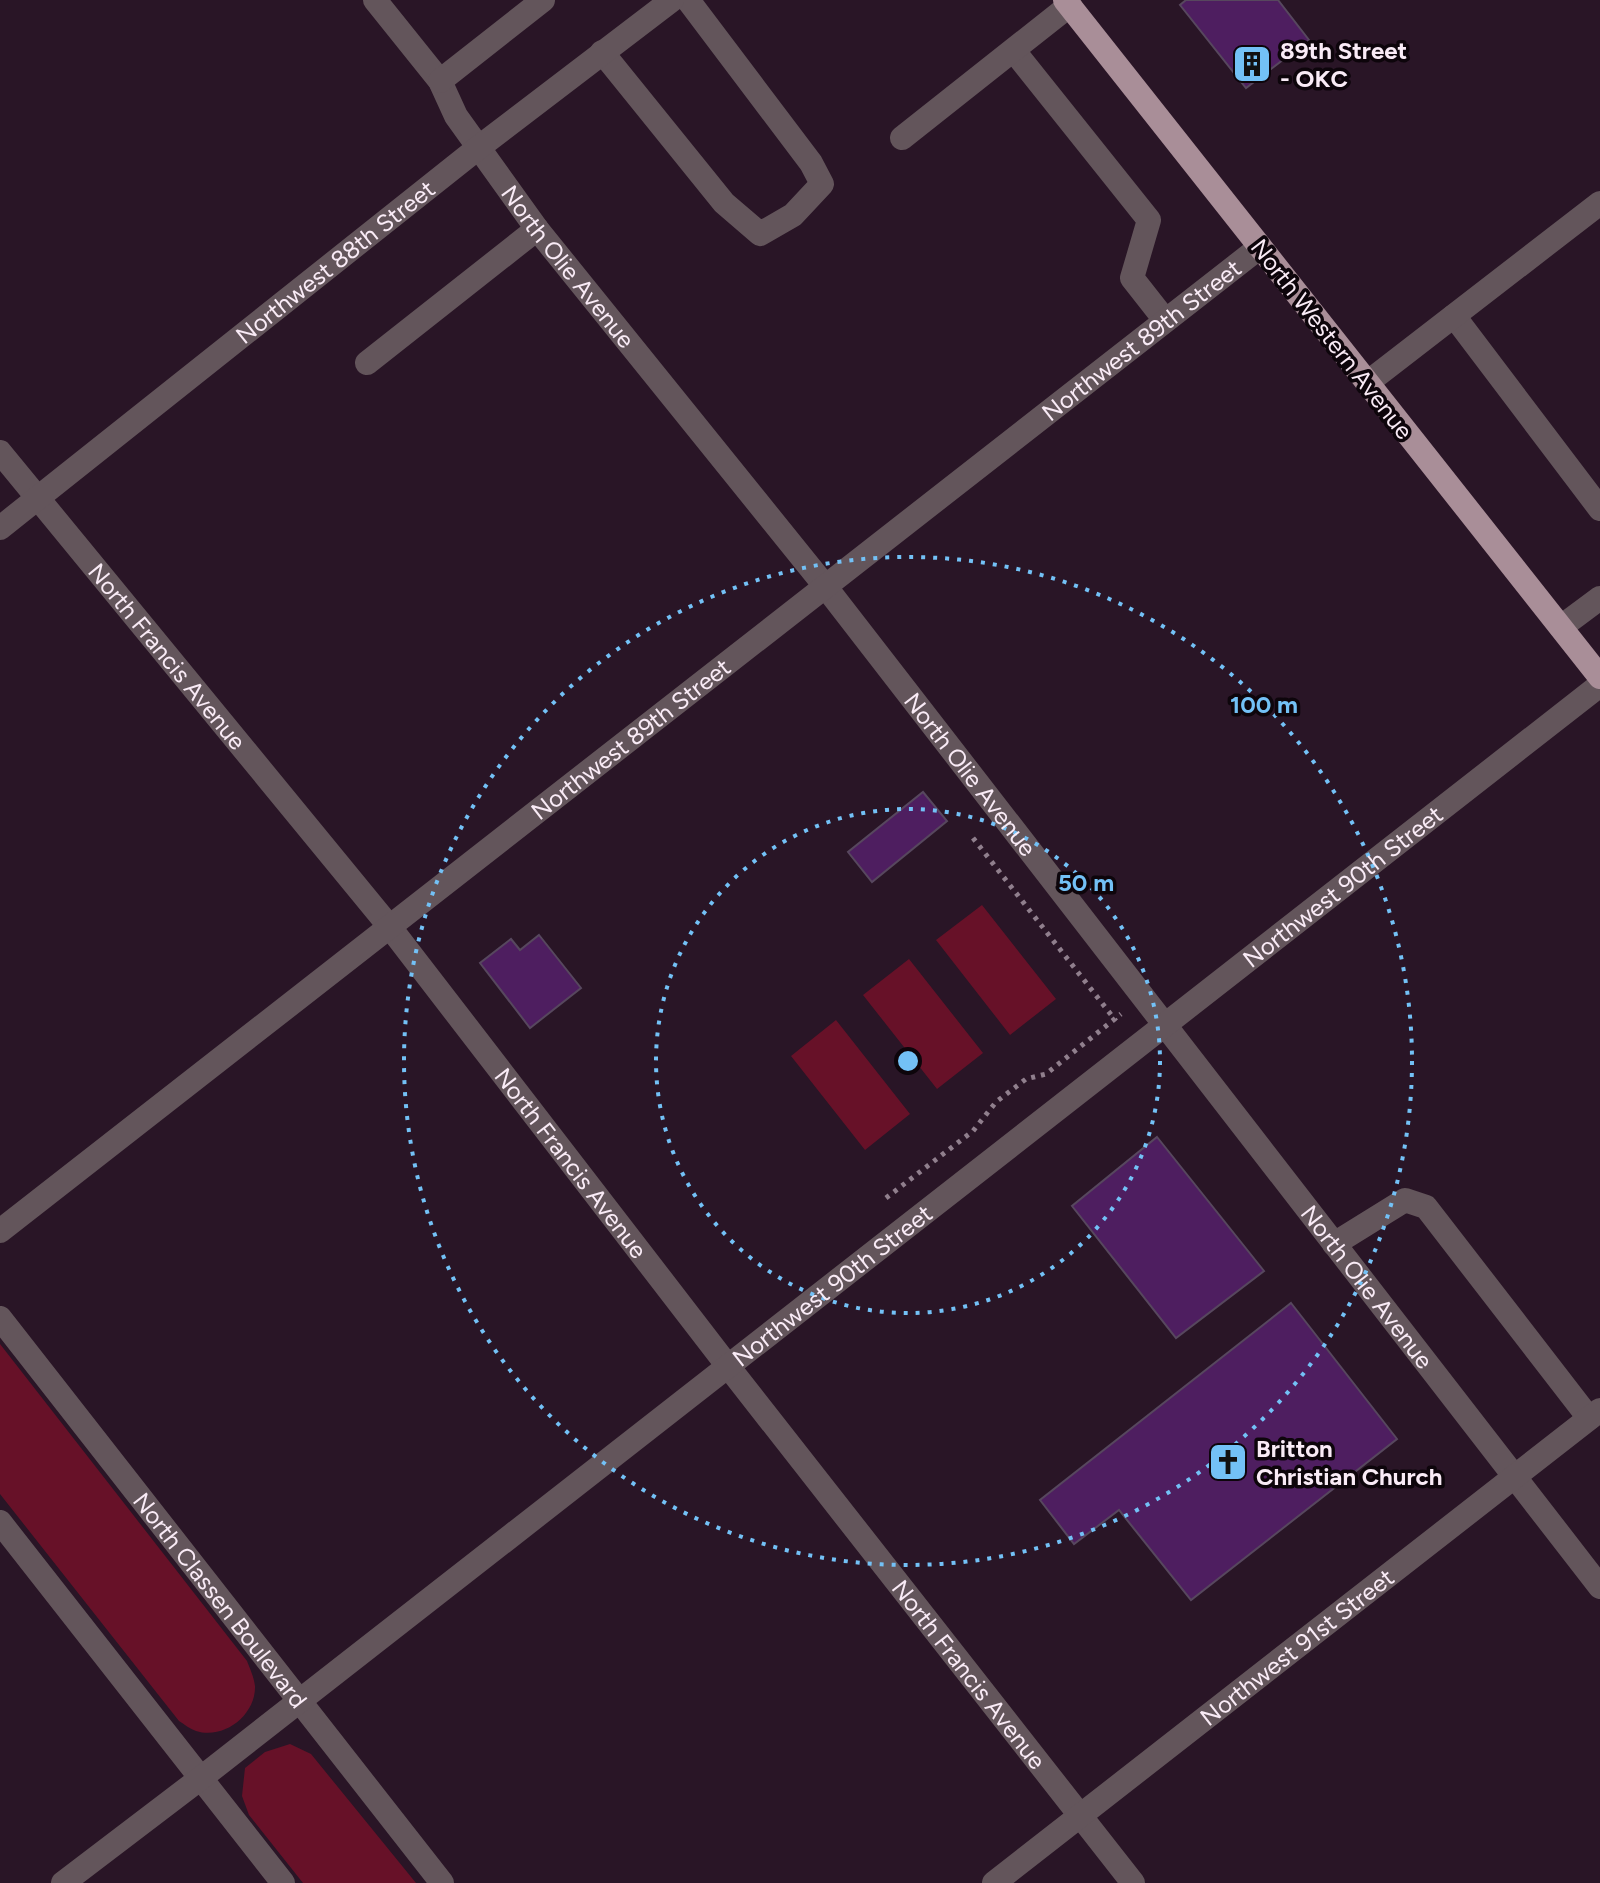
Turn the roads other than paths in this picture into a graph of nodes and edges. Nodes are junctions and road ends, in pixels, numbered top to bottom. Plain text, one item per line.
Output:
1 (375, 0) edge
2 (543, 0) edge
3 (672, 0) edge
4 (688, 0) edge
5 (1068, 3) edge
6 (1014, 51) junction
7 (602, 52) junction
8 (440, 81) junction
9 (902, 138) dead end
10 (478, 148) junction
11 (1600, 203) edge
12 (537, 229) junction
13 (1260, 247) junction
14 (1454, 316) junction
15 (1165, 320) junction
16 (367, 363) dead end
17 (1367, 383) junction
18 (0, 452) edge
19 (37, 499) junction
20 (1600, 509) edge
21 (0, 528) edge
22 (825, 586) junction
23 (1600, 598) edge
24 (1561, 627) junction
25 (1600, 677) edge
26 (1600, 685) edge
27 (389, 926) junction
28 (1166, 1024) junction
29 (0, 1231) edge
30 (1334, 1244) junction
31 (0, 1318) edge
32 (727, 1365) junction
33 (1595, 1414) edge
34 (1513, 1477) junction
35 (0, 1522) edge
36 (1600, 1587) edge
37 (298, 1700) junction
38 (201, 1778) junction
39 (1080, 1815) junction
40 (63, 1883) edge
41 (283, 1883) edge
42 (442, 1883) edge
43 (994, 1883) edge
44 (1133, 1883) edge

1 - 8 street, North Olie Avenue
2 - 8 street
3 - 7 street, Northwest 88th Street
4 - 7 street
5 - 6 street
5 - 13 main road, North Western Avenue
6 - 9 street
6 - 15 street
7 - 10 street, Northwest 88th Street
8 - 10 street, North Olie Avenue
10 - 12 street, North Olie Avenue
10 - 19 street, Northwest 88th Street
11 - 14 street
12 - 16 street
12 - 22 street, North Olie Avenue
13 - 15 street, Northwest 89th Street
13 - 17 main road, North Western Avenue
14 - 17 street
14 - 20 street
15 - 22 street, Northwest 89th Street
17 - 24 main road, North Western Avenue
18 - 19 street, North Francis Avenue
19 - 21 street, Northwest 88th Street
19 - 27 street, North Francis Avenue
22 - 27 street, Northwest 89th Street
22 - 28 street, North Olie Avenue
23 - 24 street
24 - 25 main road, North Western Avenue
26 - 28 street, Northwest 90th Street
27 - 29 street, Northwest 89th Street
27 - 32 street, North Francis Avenue
28 - 30 street, North Olie Avenue
28 - 32 street, Northwest 90th Street
30 - 33 street
30 - 34 street, North Olie Avenue
31 - 37 street, North Classen Boulevard
32 - 37 street, Northwest 90th Street
32 - 39 street, North Francis Avenue
33 - 34 street, Northwest 91st Street
34 - 36 street, North Olie Avenue
34 - 39 street, Northwest 91st Street
35 - 38 street
37 - 38 street, Northwest 90th Street
37 - 42 street, North Classen Boulevard
38 - 40 street, Northwest 90th Street
38 - 41 street
39 - 43 street, Northwest 91st Street
39 - 44 street, North Francis Avenue

